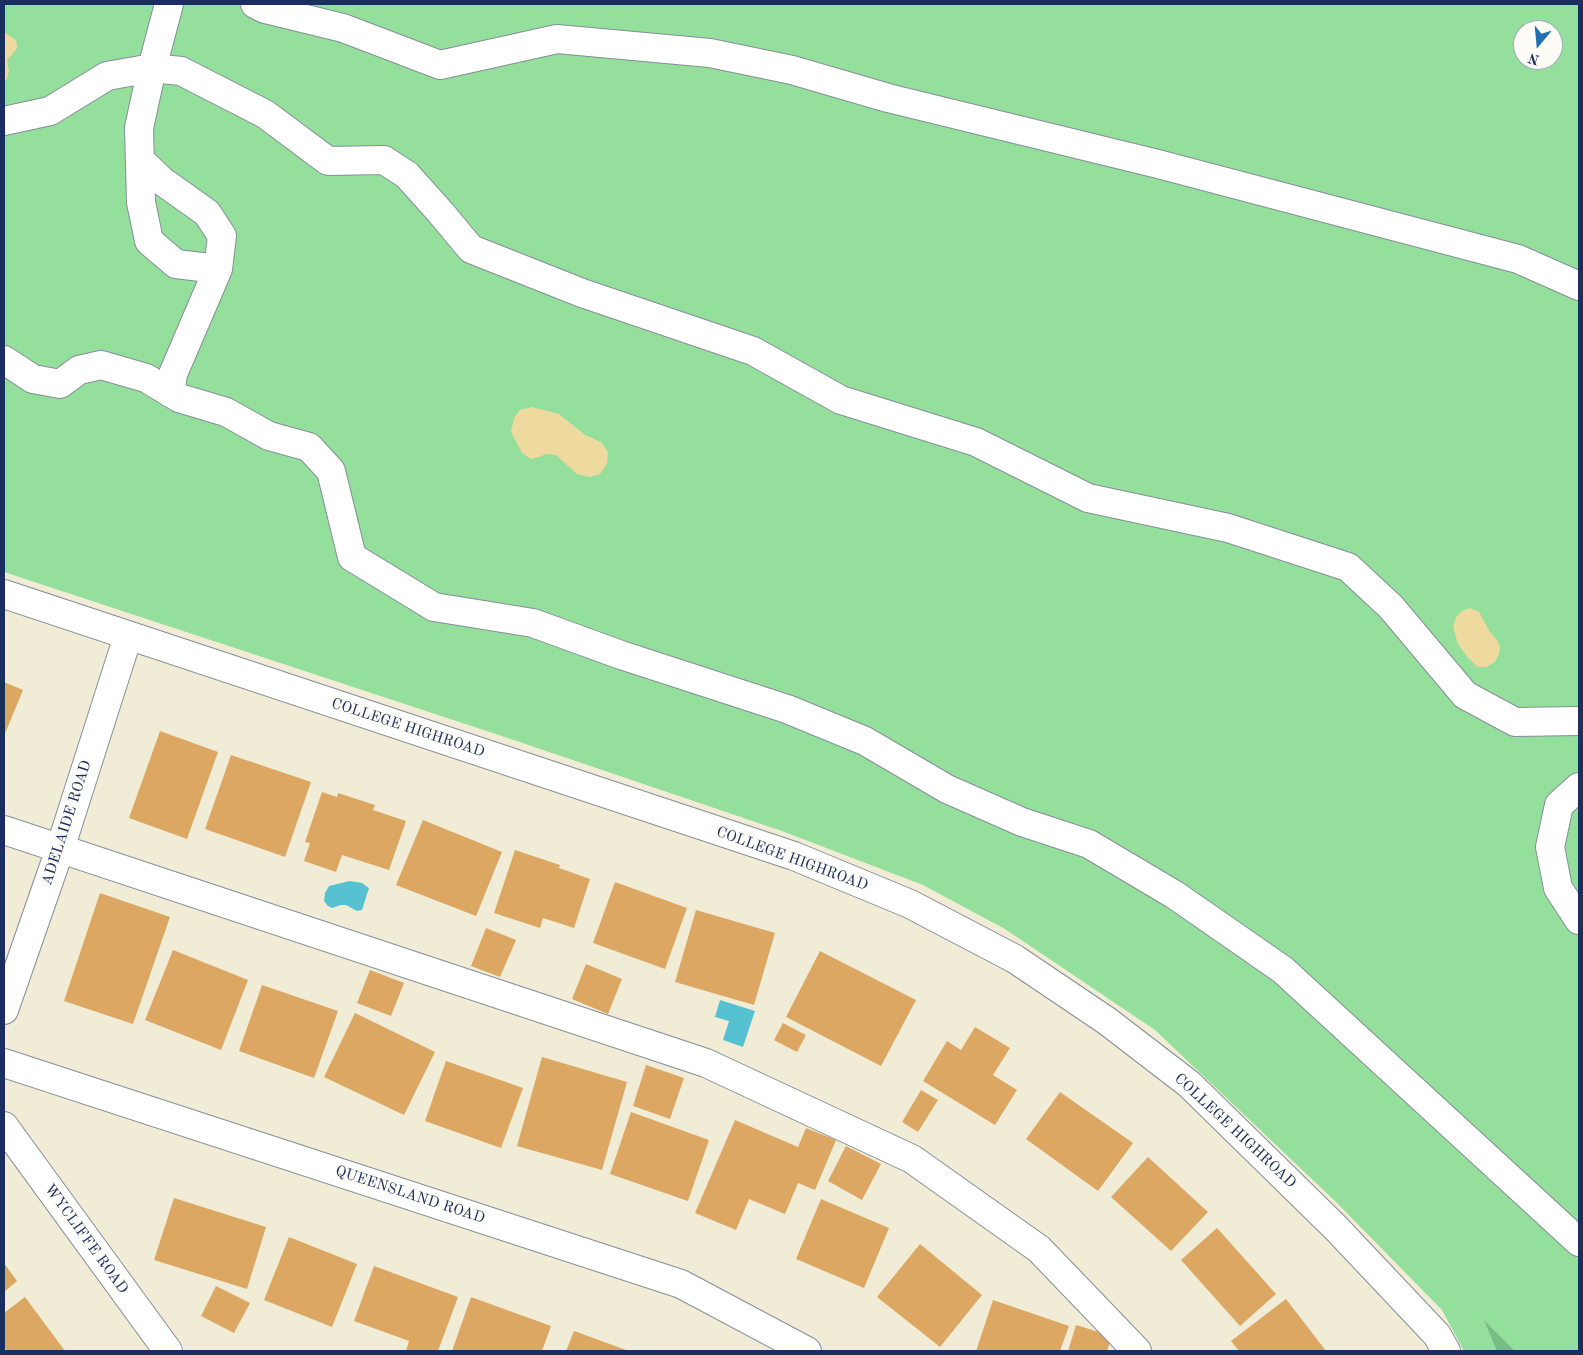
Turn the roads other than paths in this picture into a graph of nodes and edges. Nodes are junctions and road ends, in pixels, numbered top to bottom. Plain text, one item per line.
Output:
1 (169, 4) edge
2 (255, 4) edge
3 (152, 68) junction
4 (4, 121) edge
5 (141, 162) junction
6 (218, 269) junction
7 (1576, 283) edge
8 (4, 360) edge
9 (170, 393) junction
10 (4, 594) edge
11 (128, 636) junction
12 (1579, 721) edge
13 (1579, 787) edge
14 (4, 830) edge
15 (60, 849) junction
16 (1579, 920) edge
17 (4, 1010) edge
18 (4, 1063) edge
19 (4, 1126) edge
20 (1579, 1242) edge
21 (168, 1351) edge
22 (807, 1351) edge
23 (1137, 1351) edge
24 (1446, 1351) edge

1 - 3 street
2 - 7 street
3 - 4 street
3 - 5 street
3 - 12 street
5 - 6 street
5 - 6 street
6 - 9 street
8 - 9 street
9 - 20 street
10 - 11 street, COLLEGE HIGHROAD
11 - 15 street, ADELAIDE ROAD
11 - 24 street, COLLEGE HIGHROAD
13 - 16 street
14 - 15 street
15 - 17 street, ADELAIDE ROAD
15 - 23 street
18 - 22 street, QUEENSLAND ROAD
19 - 21 street, WYCLIFFE ROAD

